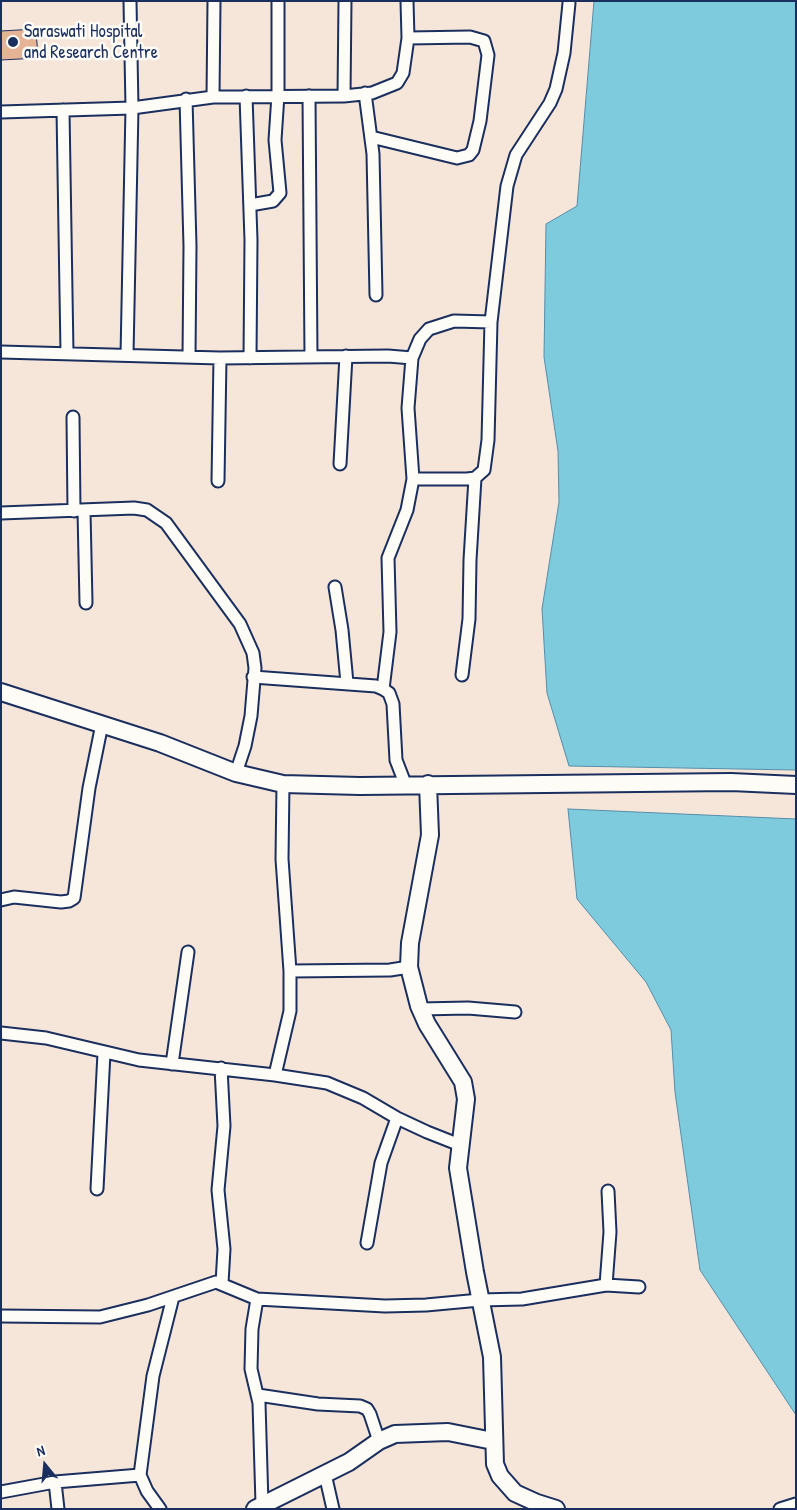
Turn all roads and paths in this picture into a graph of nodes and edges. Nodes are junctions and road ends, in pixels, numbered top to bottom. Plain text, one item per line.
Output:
1 (130, 1) edge
2 (214, 1) edge
3 (278, 1) edge
4 (345, 1) edge
5 (407, 1) edge
6 (569, 3) dead end
7 (408, 38) junction
8 (365, 94) junction
9 (278, 95) junction
10 (246, 96) junction
11 (309, 96) junction
12 (344, 96) junction
13 (213, 97) junction
14 (186, 99) junction
15 (132, 108) junction
16 (63, 110) junction
17 (1, 112) edge
18 (371, 137) junction
19 (250, 205) junction
20 (376, 295) dead end
21 (491, 322) junction
22 (1, 352) edge
23 (67, 353) junction
24 (127, 355) junction
25 (311, 356) junction
26 (346, 356) junction
27 (189, 357) junction
28 (220, 358) junction
29 (250, 358) junction
30 (412, 358) junction
31 (73, 417) dead end
32 (340, 464) dead end
33 (475, 478) junction
34 (413, 479) junction
35 (218, 481) dead end
36 (79, 511) junction
37 (1, 513) edge
38 (335, 587) dead end
39 (86, 603) dead end
40 (462, 675) dead end
41 (254, 676) junction
42 (347, 683) junction
43 (383, 689) junction
44 (1, 692) edge
45 (102, 724) junction
46 (236, 773) junction
47 (283, 784) junction
48 (428, 784) junction
49 (796, 785) edge
50 (406, 786) junction
51 (1, 900) edge
52 (188, 952) dead end
53 (409, 967) junction
54 (290, 971) junction
55 (420, 1009) junction
56 (515, 1012) dead end
57 (1, 1033) edge
58 (104, 1053) junction
59 (172, 1064) junction
60 (221, 1068) junction
61 (275, 1075) junction
62 (397, 1118) junction
63 (460, 1145) junction
64 (97, 1189) dead end
65 (608, 1191) dead end
66 (367, 1243) dead end
67 (222, 1283) junction
68 (606, 1285) junction
69 (639, 1287) dead end
70 (173, 1296) junction
71 (257, 1299) junction
72 (480, 1300) junction
73 (1, 1316) edge
74 (258, 1395) junction
75 (379, 1440) junction
76 (493, 1441) junction
77 (324, 1474) junction
78 (140, 1475) junction
79 (55, 1482) junction
80 (1, 1492) edge
81 (796, 1504) edge
82 (258, 1506) edge
83 (58, 1509) edge
84 (160, 1509) edge
85 (333, 1509) edge
86 (556, 1509) edge
87 (780, 1509) edge

1 - 15 street
2 - 13 street
3 - 9 street
4 - 12 street
5 - 7 street
6 - 21 street
7 - 8 street
7 - 18 street
8 - 12 street
8 - 18 street
9 - 10 street
9 - 11 street
9 - 19 street
10 - 13 street
10 - 19 street
11 - 12 street
11 - 25 street
13 - 14 street
14 - 15 street
14 - 27 street
15 - 16 street
15 - 24 street
16 - 17 street
16 - 23 street
18 - 20 street
19 - 29 street
21 - 30 street
21 - 33 street
22 - 23 street
23 - 24 street
24 - 27 street
25 - 26 street
25 - 29 street
26 - 30 street
26 - 32 street
27 - 28 street
28 - 29 street
28 - 35 street
30 - 34 street
31 - 36 street
33 - 34 street
33 - 40 street
34 - 43 street
36 - 37 street
36 - 39 street
36 - 41 street
38 - 42 street
41 - 42 street
41 - 46 street
42 - 43 street
43 - 50 street
44 - 45 street
45 - 46 street
45 - 51 street
46 - 47 street
47 - 50 street
47 - 54 street
48 - 49 street
48 - 50 street
48 - 53 street
52 - 59 street
53 - 54 street
53 - 55 street
54 - 61 street
55 - 56 street
55 - 63 street
57 - 58 street
58 - 59 street
58 - 64 street
59 - 60 street
60 - 61 street
60 - 67 street
61 - 62 street
62 - 63 street
62 - 66 street
63 - 72 street
65 - 68 street
67 - 70 street
67 - 71 street
68 - 69 street
68 - 72 street
70 - 73 street
70 - 78 street
71 - 72 street
71 - 74 street
72 - 76 street
74 - 75 street
74 - 82 street
75 - 76 street
75 - 77 street
76 - 86 street
77 - 82 street
77 - 85 street
78 - 79 street
78 - 84 street
79 - 80 street
79 - 83 street
81 - 87 street

